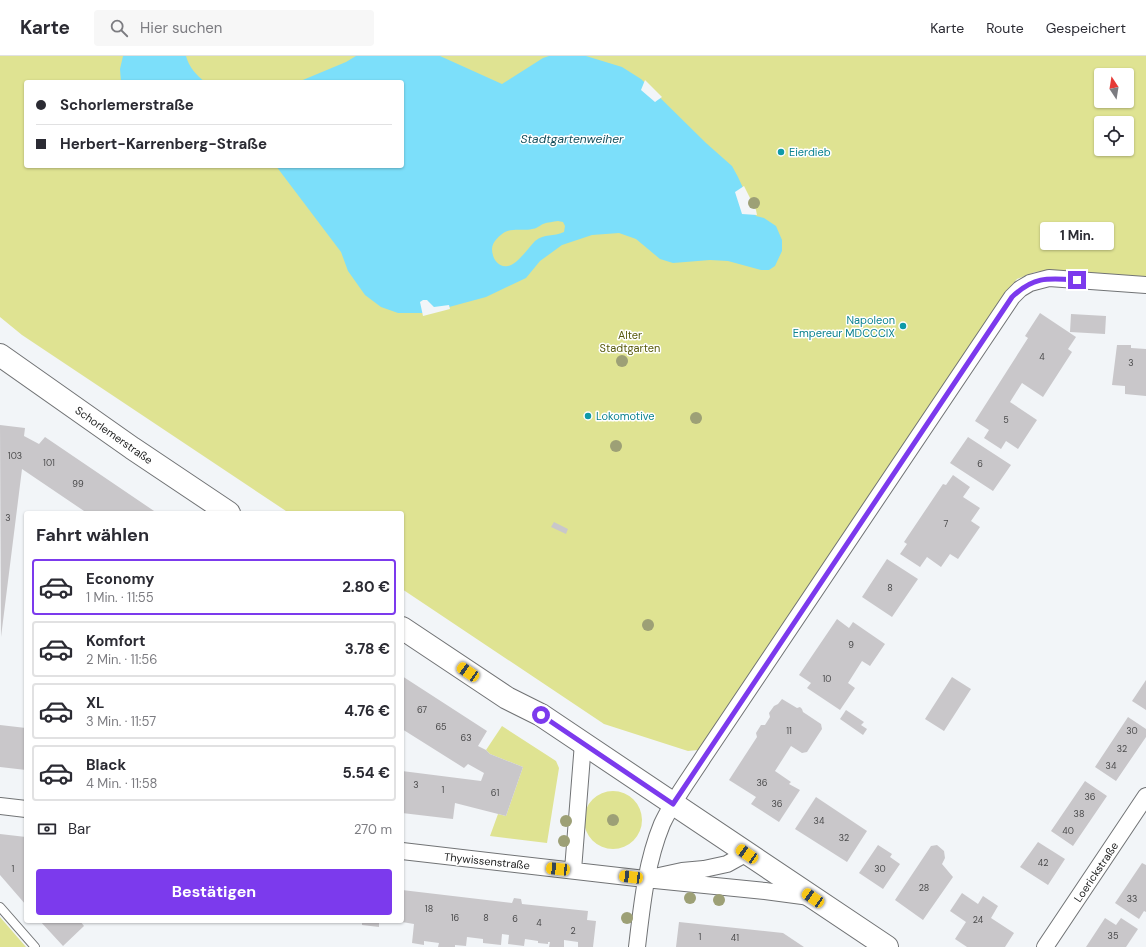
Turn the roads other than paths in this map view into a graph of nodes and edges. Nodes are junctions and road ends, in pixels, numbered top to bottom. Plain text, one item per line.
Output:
1 (1146, 285) edge
2 (0, 355) edge
3 (226, 511) edge
4 (404, 629) edge
5 (583, 743) junction
6 (1146, 796) edge
7 (673, 804) junction
8 (0, 806) edge
9 (24, 809) edge
10 (404, 851) edge
11 (747, 854) junction
12 (573, 870) junction
13 (645, 879) junction
14 (813, 898) junction
15 (0, 907) edge
16 (35, 947) edge
17 (637, 947) edge
18 (887, 947) edge
19 (1045, 947) edge

1 - 7 street
2 - 3 main road, Schorlemerstraße
4 - 5 main road
5 - 7 main road
5 - 12 street
6 - 19 street, Loerickstraße
7 - 11 main road
7 - 13 street
8 - 9 street
10 - 12 street, Thywissenstraße
11 - 13 street
11 - 14 main road
12 - 13 street, Thywissenstraße
13 - 14 street, Thywissenstraße
13 - 17 street
14 - 18 main road
15 - 16 lane

